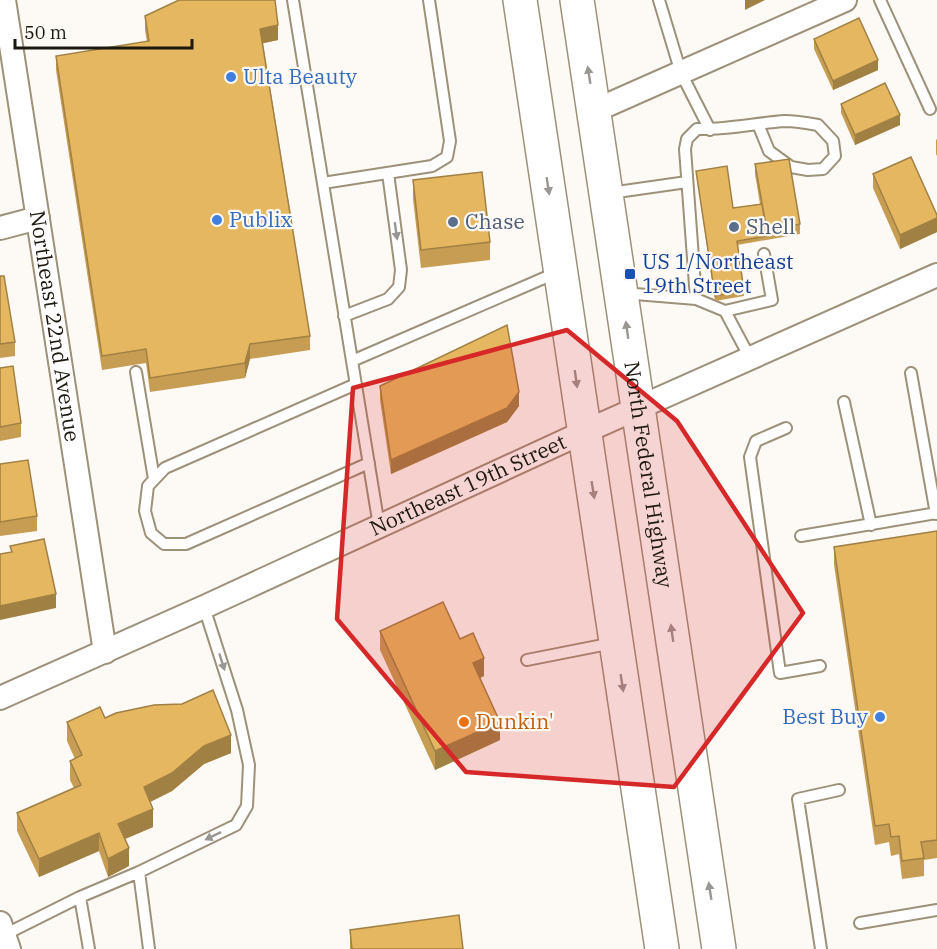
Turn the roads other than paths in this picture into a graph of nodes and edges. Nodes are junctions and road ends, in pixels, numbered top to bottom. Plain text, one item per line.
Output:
1 (4, 0) edge
2 (293, 0) edge
3 (429, 0) edge
4 (520, 0) edge
5 (577, 0) edge
6 (659, 0) edge
7 (845, 0) edge
8 (880, 0) edge
9 (681, 73) junction
10 (930, 109) dead end
11 (594, 111) junction
12 (758, 124) junction
13 (710, 130) junction
14 (388, 173) junction
15 (687, 182) junction
16 (323, 183) junction
17 (606, 194) junction
18 (38, 218) junction
19 (0, 228) edge
20 (764, 254) dead end
21 (561, 271) junction
22 (937, 275) edge
23 (621, 293) junction
24 (696, 299) junction
25 (725, 311) junction
26 (344, 316) junction
27 (750, 358) junction
28 (352, 361) junction
29 (136, 372) dead end
30 (911, 373) dead end
31 (356, 384) junction
32 (844, 402) dead end
33 (638, 409) junction
34 (786, 428) dead end
35 (584, 432) junction
36 (369, 463) junction
37 (154, 479) junction
38 (937, 514) edge
39 (871, 525) junction
40 (379, 526) junction
41 (801, 536) dead end
42 (204, 607) junction
43 (616, 642) junction
44 (105, 652) junction
45 (527, 660) dead end
46 (820, 666) dead end
47 (0, 698) edge
48 (839, 790) dead end
49 (139, 872) junction
50 (80, 897) junction
51 (937, 910) edge
52 (860, 923) dead end
53 (4, 936) edge
54 (89, 949) edge
55 (149, 949) edge
56 (662, 949) edge
57 (719, 949) edge
58 (821, 949) edge

1 - 18 street, Northeast 22nd Avenue
2 - 16 lane
3 - 14 lane
4 -> 21 main road
11 -> 5 main road, North Federal Highway
6 - 9 lane
7 - 9 street
8 - 10 lane
9 - 11 street
9 - 13 lane
11 - 17 main road, North Federal Highway
12 - 12 lane
12 - 13 lane
13 - 15 lane
14 - 16 lane
14 -> 26 lane
15 - 17 lane
15 - 24 lane
16 - 26 lane
17 - 23 main road, North Federal Highway
18 - 19 street
18 - 44 street, Northeast 22nd Avenue
20 - 25 lane
21 - 28 lane
21 -> 35 main road
22 - 27 street, Northeast 19th Street
23 - 24 lane
33 -> 23 main road, North Federal Highway
24 - 25 lane
25 - 27 lane
26 - 28 lane
27 - 33 street, Northeast 19th Street
28 - 31 lane
29 - 37 lane
30 - 38 lane
31 - 36 lane
31 - 37 lane
32 - 39 lane
33 - 35 street, Northeast 19th Street
57 -> 33 main road, North Federal Highway
34 - 46 lane
35 - 40 street, Northeast 19th Street
35 -> 43 main road
36 - 37 lane
36 - 40 lane
38 - 39 lane
39 - 41 lane
40 - 42 street, Northeast 19th Street
42 - 44 street, Northeast 19th Street
42 -> 49 lane
43 - 45 lane
43 -> 56 main road
44 - 47 street, Northeast 19th Street
48 - 58 lane
49 - 50 lane
49 - 55 lane
50 - 53 lane
50 - 54 lane
51 - 52 lane

